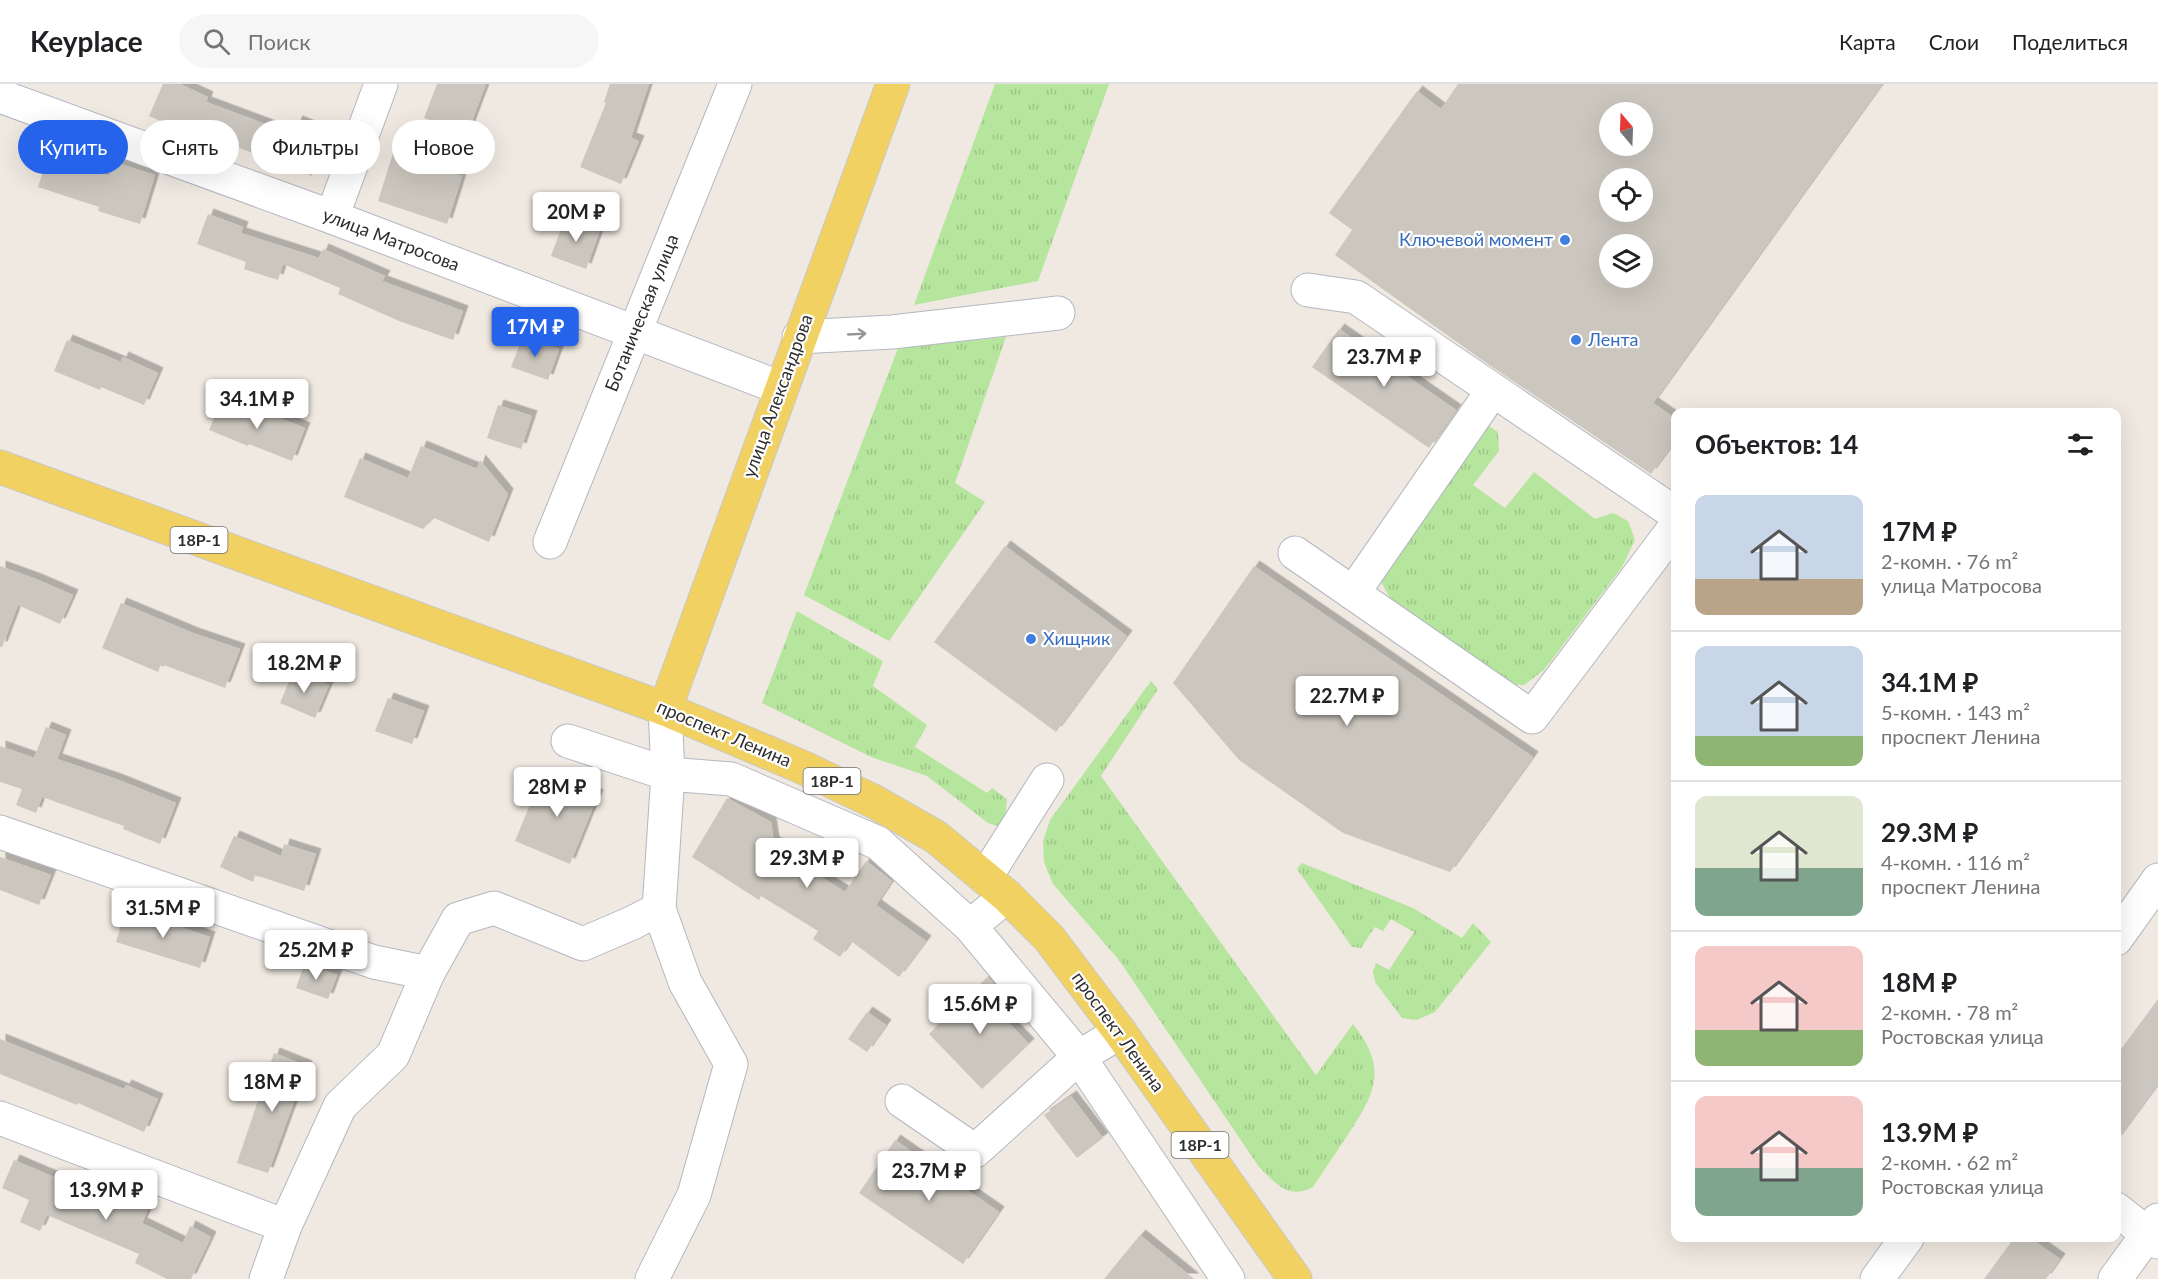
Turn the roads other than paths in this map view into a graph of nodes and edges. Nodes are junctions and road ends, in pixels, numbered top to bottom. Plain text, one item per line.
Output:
1 (381, 84) edge
2 (735, 84) edge
3 (893, 84) edge
4 (0, 96) edge
5 (332, 217) junction
6 (1308, 290) dead end
7 (1058, 313) dead end
8 (634, 333) junction
9 (799, 337) junction
10 (781, 388) junction
11 (1493, 390) junction
12 (0, 468) edge
13 (1671, 511) edge
14 (1671, 533) edge
15 (550, 542) dead end
16 (1295, 553) dead end
17 (1353, 594) junction
18 (665, 709) junction
19 (568, 741) dead end
20 (668, 774) junction
21 (1047, 780) dead end
22 (0, 832) edge
23 (2158, 880) edge
24 (996, 887) junction
25 (659, 909) junction
26 (970, 926) junction
27 (2121, 932) edge
28 (428, 973) junction
29 (1120, 1032) junction
30 (1079, 1057) junction
31 (902, 1101) dead end
32 (0, 1118) edge
33 (2121, 1212) edge
34 (285, 1226) junction
35 (2154, 1232) edge
36 (1904, 1242) edge
37 (266, 1279) edge
38 (652, 1279) edge
39 (1228, 1279) edge
40 (1295, 1279) edge
41 (1877, 1279) edge
42 (2115, 1279) edge

1 - 5 street
2 - 8 street, Ботаническая улица
3 - 9 main road, улица Александрова
4 - 5 street, улица Матросова
5 - 8 street, улица Матросова
6 - 11 street
9 -> 7 street
8 - 10 street, улица Матросова
8 - 15 street, Ботаническая улица
9 - 10 main road, улица Александрова
10 - 18 main road, улица Александрова
11 - 13 street
11 - 17 street
12 - 18 main road, проспект Ленина / 18Р-1
14 - 17 street
16 - 17 street
18 - 20 street
18 - 24 main road, проспект Ленина / 18Р-1
19 - 20 street
20 - 25 street
20 - 26 street
21 - 24 street
22 - 28 street
23 - 27 street
24 - 26 street
24 - 29 main road, проспект Ленина / 18Р-1
25 - 28 street
25 - 38 street
26 - 30 street
28 - 34 street
29 - 30 street
29 - 40 main road, проспект Ленина / 18Р-1
30 - 31 street
30 - 39 street
32 - 34 street
33 - 35 street
34 - 37 street
35 - 42 street
36 - 41 street

